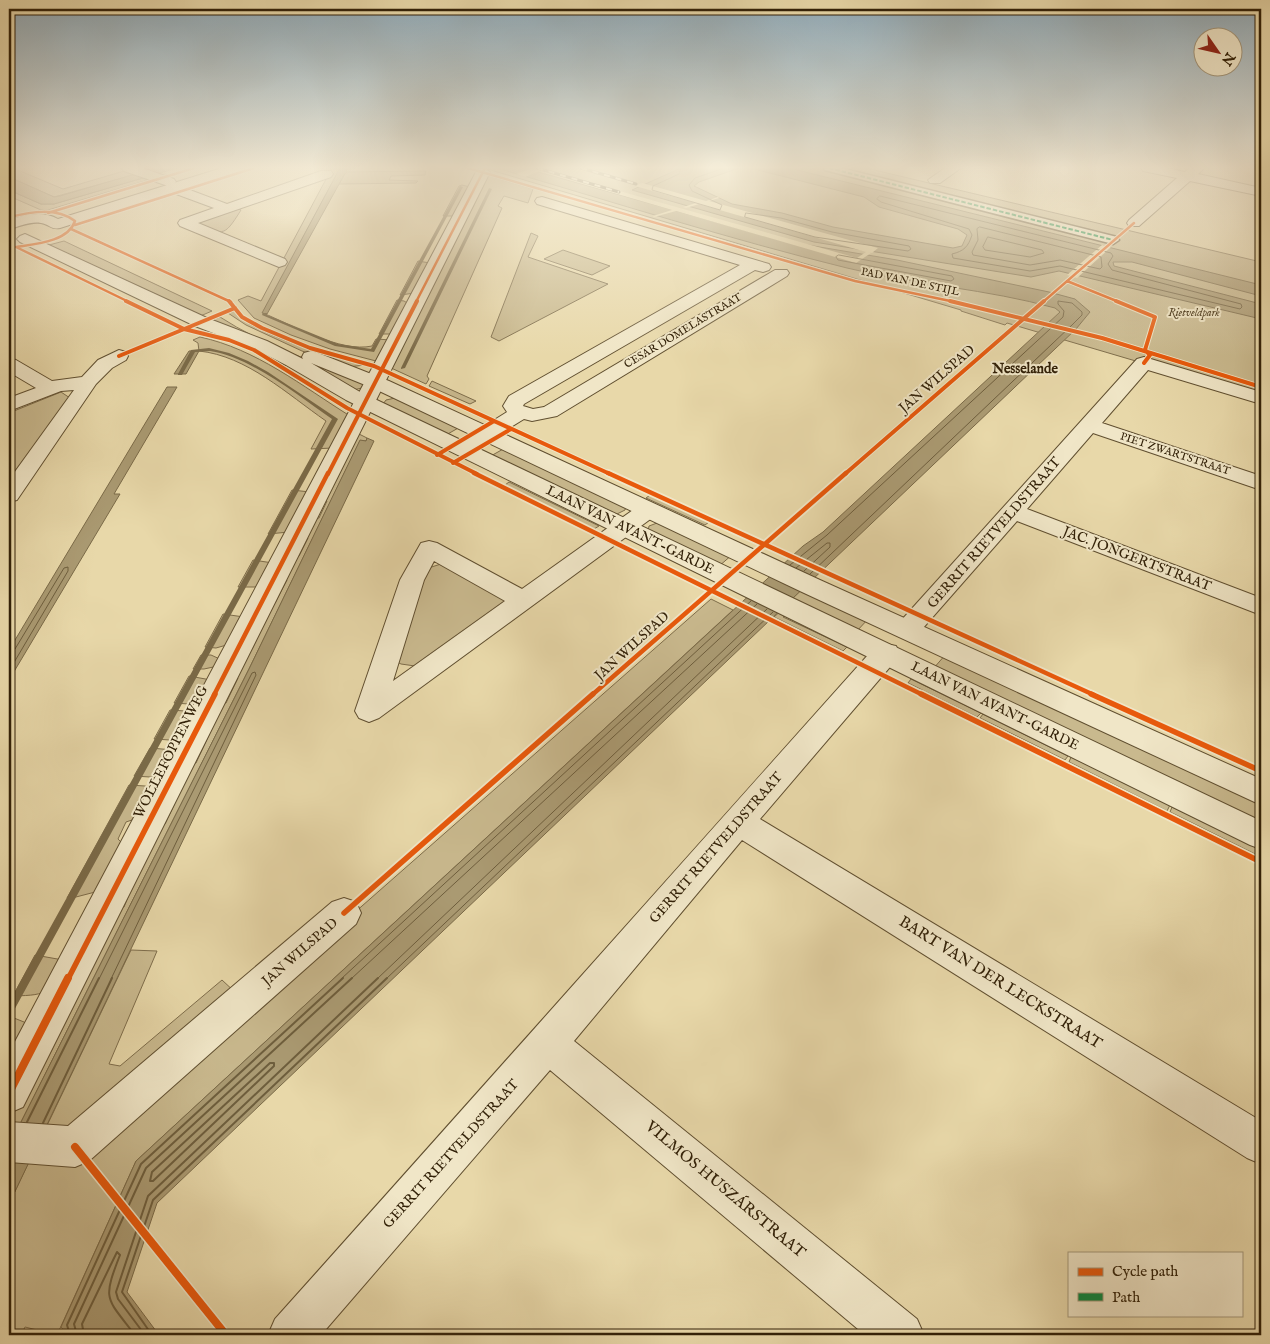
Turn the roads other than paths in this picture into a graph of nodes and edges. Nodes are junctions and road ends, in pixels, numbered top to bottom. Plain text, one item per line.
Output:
1 (61, 231) edge
2 (230, 231) edge
3 (453, 231) edge
4 (641, 231) edge
5 (1076, 231) edge
6 (20, 233) edge
7 (1113, 240) dead end
8 (279, 262) dead end
9 (752, 264) junction
10 (119, 356) dead end
11 (387, 358) junction
12 (9, 364) edge
13 (347, 371) junction
14 (555, 377) junction
15 (88, 382) junction
16 (375, 382) junction
17 (50, 388) junction
18 (585, 390) junction
19 (1261, 398) edge
20 (9, 405) edge
21 (359, 412) junction
22 (520, 413) junction
23 (1089, 426) junction
24 (485, 434) junction
25 (463, 448) junction
26 (1261, 483) edge
27 (9, 494) edge
28 (648, 510) junction
29 (1014, 511) junction
30 (624, 528) junction
31 (523, 600) junction
32 (1261, 606) edge
33 (897, 642) junction
34 (1261, 793) edge
35 (739, 822) junction
36 (1261, 836) edge
37 (344, 913) dead end
38 (548, 1044) junction
39 (9, 1092) edge
40 (9, 1142) edge
41 (1261, 1144) edge
42 (291, 1335) edge
43 (901, 1335) edge

1 - 13 street, LAAN VAN AVANT-GARDE
2 - 8 street
3 - 11 street, WOLLEFOPPENWEG
4 - 9 street
5 - 7 street
6 - 21 street
9 - 14 street, CESAR DOMELASTRAAT
9 - 18 street, CESAR DOMELASTRAAT
10 - 15 street
11 - 13 street
11 - 16 street, WOLLEFOPPENWEG
12 - 17 street
13 - 16 street, LAAN VAN AVANT-GARDE
14 - 18 street
14 - 22 street, CESAR DOMELASTRAAT
15 - 17 street
15 - 27 street
16 - 21 street, WOLLEFOPPENWEG
16 - 24 street, LAAN VAN AVANT-GARDE
17 - 20 street
18 - 22 street, CESAR DOMELASTRAAT
19 - 23 street, GERRIT RIETVELDSTRAAT
21 - 25 street, LAAN VAN AVANT-GARDE
21 - 39 street, WOLLEFOPPENWEG
22 - 24 street
23 - 26 street, PIET ZWARTSTRAAT
23 - 29 street, GERRIT RIETVELDSTRAAT
24 - 25 street
24 - 28 street, LAAN VAN AVANT-GARDE
25 - 30 street, LAAN VAN AVANT-GARDE
28 - 30 street
28 - 33 street, LAAN VAN AVANT-GARDE
29 - 32 street, JAC. JONGERTSTRAAT
29 - 33 street, GERRIT RIETVELDSTRAAT
30 - 31 street
30 - 33 street, LAAN VAN AVANT-GARDE
31 - 31 street
33 - 34 street, LAAN VAN AVANT-GARDE
33 - 35 street, GERRIT RIETVELDSTRAAT
33 - 36 street, LAAN VAN AVANT-GARDE
35 - 38 street, GERRIT RIETVELDSTRAAT
35 - 41 street, BART VAN DER LECKSTRAAT
37 - 40 street, JAN WILSPAD
38 - 42 street, GERRIT RIETVELDSTRAAT
38 - 43 street, VILMOS HUSZÁRSTRAAT

